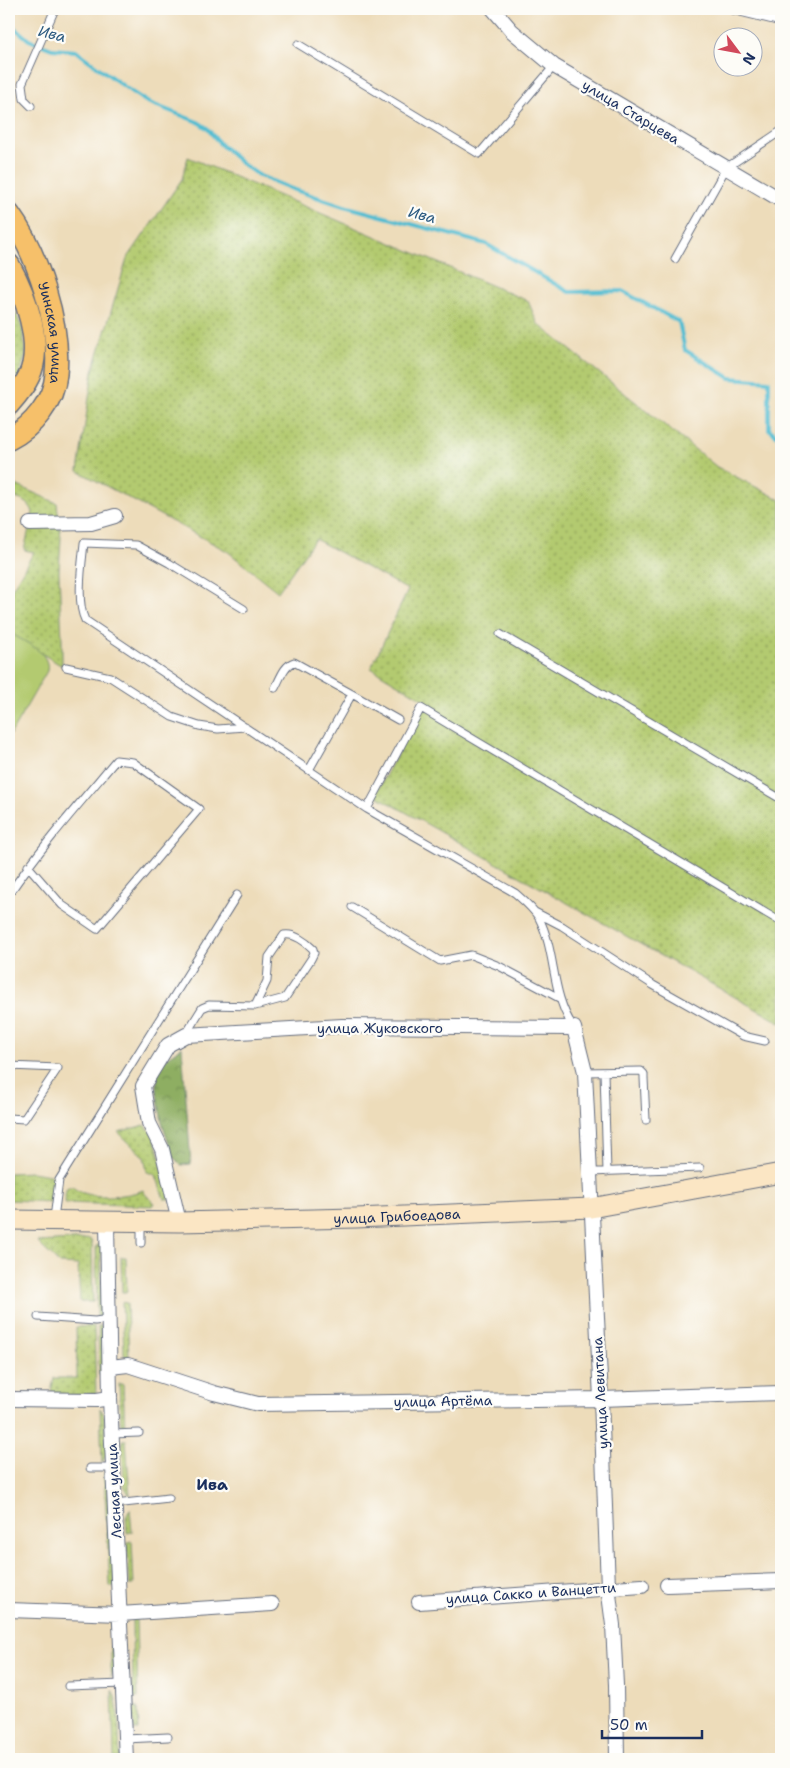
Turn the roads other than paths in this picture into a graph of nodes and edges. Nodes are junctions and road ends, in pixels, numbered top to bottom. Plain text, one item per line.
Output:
1 (55, 9) edge
2 (492, 9) edge
3 (728, 9) edge
4 (781, 22) edge
5 (298, 44) dead end
6 (554, 66) junction
7 (31, 106) dead end
8 (781, 131) edge
9 (726, 168) junction
10 (781, 200) edge
11 (9, 214) edge
12 (675, 259) dead end
13 (11, 270) edge
14 (9, 404) edge
15 (9, 440) edge
16 (115, 516) dead end
17 (30, 524) dead end
18 (244, 609) dead end
19 (500, 634) dead end
20 (66, 667) dead end
21 (275, 688) dead end
22 (352, 694) junction
23 (398, 720) dead end
24 (245, 726) junction
25 (309, 770) junction
26 (781, 799) edge
27 (367, 809) junction
28 (28, 866) junction
29 (9, 894) edge
30 (237, 895) dead end
31 (352, 906) dead end
32 (533, 911) junction
33 (781, 922) edge
34 (559, 998) junction
35 (256, 1006) junction
36 (574, 1028) junction
37 (186, 1035) junction
38 (765, 1041) dead end
39 (9, 1066) edge
40 (585, 1072) junction
41 (604, 1072) junction
42 (9, 1118) edge
43 (646, 1120) dead end
44 (700, 1168) dead end
45 (590, 1172) junction
46 (607, 1172) junction
47 (781, 1173) edge
48 (591, 1208) junction
49 (9, 1220) edge
50 (53, 1221) junction
51 (107, 1222) junction
52 (141, 1222) junction
53 (179, 1222) junction
54 (141, 1243) dead end
55 (38, 1317) dead end
56 (110, 1319) junction
57 (110, 1367) junction
58 (781, 1393) edge
59 (110, 1398) junction
60 (9, 1399) edge
61 (601, 1399) junction
62 (139, 1433) dead end
63 (112, 1434) junction
64 (90, 1468) dead end
65 (113, 1468) junction
66 (169, 1498) dead end
67 (115, 1504) junction
68 (781, 1581) edge
69 (667, 1585) dead end
70 (642, 1586) dead end
71 (608, 1587) junction
72 (419, 1602) dead end
73 (272, 1604) dead end
74 (9, 1610) edge
75 (120, 1614) junction
76 (123, 1684) junction
77 (68, 1686) dead end
78 (168, 1737) dead end
79 (125, 1739) junction
80 (126, 1759) edge
81 (617, 1759) edge

1 - 7 lane
2 - 6 street, улица Старцева
3 - 4 lane
5 - 6 lane
6 - 9 street, улица Старцева
8 - 9 lane
9 - 10 street, улица Старцева
9 - 12 lane
11 - 15 main road, Уинская улица
13 - 14 main road, Уинская улица
16 - 17 street
18 - 24 lane
19 - 26 lane
20 - 24 lane
21 - 22 lane
22 - 23 lane
22 - 25 lane
24 - 25 lane
25 - 27 lane
27 - 32 lane
27 - 33 lane
28 - 28 lane
28 - 29 lane
30 - 50 lane
31 - 34 lane
32 - 34 lane
32 - 38 lane
34 - 36 lane
35 - 35 lane
35 - 37 lane
36 - 37 street, улица Жуковского
36 - 40 street, улица Левитана
37 - 53 street
39 - 42 lane
40 - 41 lane
40 - 45 street, улица Левитана
41 - 43 lane
41 - 46 lane
44 - 46 lane
45 - 46 lane
45 - 48 street, улица Левитана
47 - 48 street, улица Грибоедова
48 - 53 street, улица Грибоедова
48 - 61 street, улица Левитана
49 - 50 street, улица Грибоедова
50 - 51 street, улица Грибоедова
51 - 52 street, улица Грибоедова
51 - 56 street, Лесная улица
52 - 53 street, улица Грибоедова
52 - 54 lane
55 - 56 lane
56 - 57 street, Лесная улица
57 - 59 street, Лесная улица
57 - 61 street, улица Артёма
58 - 61 street, улица Артёма
59 - 60 street
59 - 63 street, Лесная улица
61 - 71 street, улица Левитана
62 - 63 lane
63 - 65 street, Лесная улица
64 - 65 lane
65 - 67 street, Лесная улица
66 - 67 lane
67 - 75 street, Лесная улица
68 - 69 street
70 - 71 street, улица Сакко и Ванцетти
71 - 72 street, улица Сакко и Ванцетти
71 - 81 street, улица Левитана
73 - 75 street
74 - 75 street
75 - 76 street, Лесная улица
76 - 77 lane
76 - 79 street, Лесная улица
78 - 79 lane
79 - 80 street, Лесная улица

